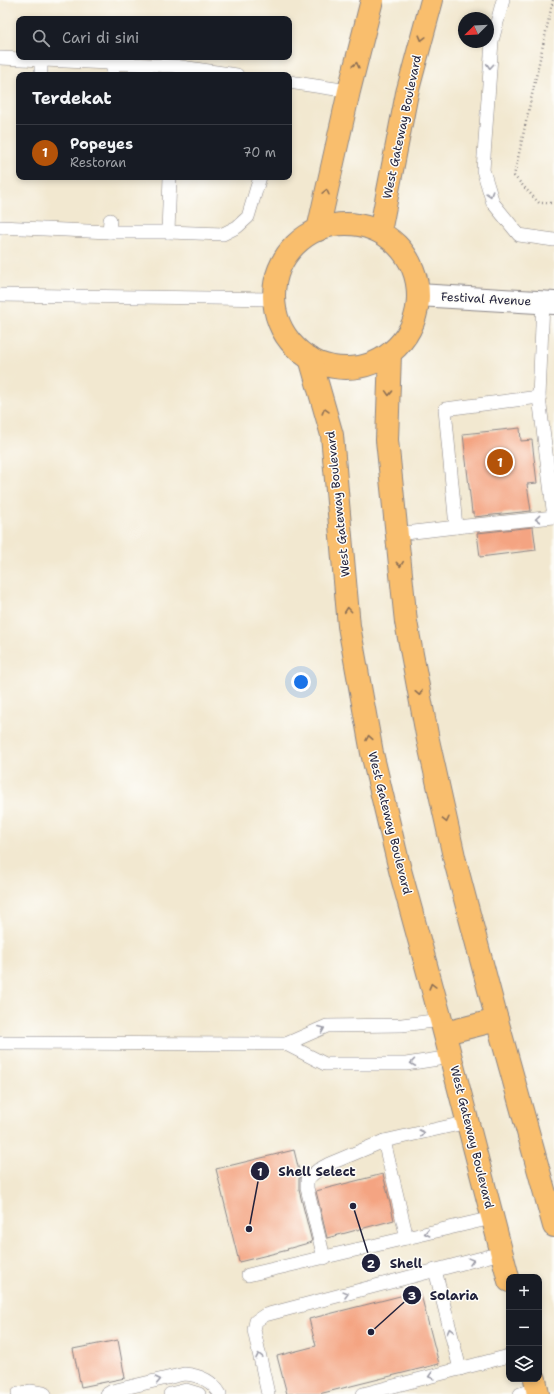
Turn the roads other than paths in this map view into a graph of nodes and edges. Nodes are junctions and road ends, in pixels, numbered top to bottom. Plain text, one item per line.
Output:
1 (372, 0) edge
2 (432, 0) edge
3 (503, 0) edge
4 (0, 58) edge
5 (16, 59) edge
6 (41, 60) joint
7 (113, 69) edge
8 (174, 70) edge
9 (41, 72) edge
10 (199, 72) edge
11 (292, 82) edge
12 (349, 91) junction
13 (170, 180) edge
14 (259, 180) edge
15 (0, 227) edge
16 (318, 230) junction
17 (168, 232) junction
18 (380, 232) junction
19 (554, 240) edge
20 (0, 295) edge
21 (418, 295) junction
22 (274, 299) junction
23 (548, 302) edge
24 (390, 354) junction
25 (310, 358) junction
26 (539, 397) junction
27 (456, 527) junction
28 (397, 534) junction
29 (497, 1020) junction
30 (443, 1027) junction
31 (0, 1043) edge
32 (286, 1044) junction
33 (451, 1058) junction
34 (468, 1122) junction
35 (384, 1142) junction
36 (492, 1218) junction
37 (554, 1226) edge
38 (408, 1238) junction
39 (502, 1253) junction
40 (324, 1258) junction
41 (435, 1270) junction
42 (507, 1274) edge
43 (248, 1275) dead end
44 (506, 1357) edge
45 (460, 1369) junction
46 (18, 1394) edge
47 (45, 1394) edge
48 (107, 1394) edge
49 (170, 1394) edge
50 (199, 1394) edge
51 (220, 1394) edge
52 (268, 1394) edge
53 (363, 1394) edge

12 -> 1 main road
2 -> 18 main road, West Gateway Boulevard
3 -> 19 lane
4 - 5 lane
6 - 7 lane
6 - 9 lane
7 - 8 lane
8 - 10 lane
11 - 12 lane
16 -> 12 main road
13 - 17 lane
14 - 17 lane
15 - 17 lane
16 - 18 main road
16 - 22 main road
18 - 21 main road
20 - 22 lane
21 - 23 street, Festival Avenue
21 - 24 main road
22 - 25 main road
23 - 26 lane
24 - 25 main road
24 -> 28 main road
30 -> 25 main road, West Gateway Boulevard
26 - 27 lane
26 -> 27 lane
27 - 28 lane
28 -> 29 main road
29 - 30 main road
29 - 37 main road
32 -> 30 lane
30 - 33 main road, West Gateway Boulevard
31 - 32 lane
33 -> 32 lane
33 - 34 main road, West Gateway Boulevard
35 -> 34 lane
34 - 36 main road, West Gateway Boulevard
35 - 38 lane
35 - 40 lane
36 -> 38 lane
36 - 39 main road, West Gateway Boulevard
38 - 40 lane
41 -> 39 lane
39 - 42 main road, West Gateway Boulevard
40 - 43 lane
45 -> 41 lane
52 -> 41 lane
44 - 45 lane
45 -> 53 lane
46 - 47 lane
48 -> 51 lane
49 - 50 lane

